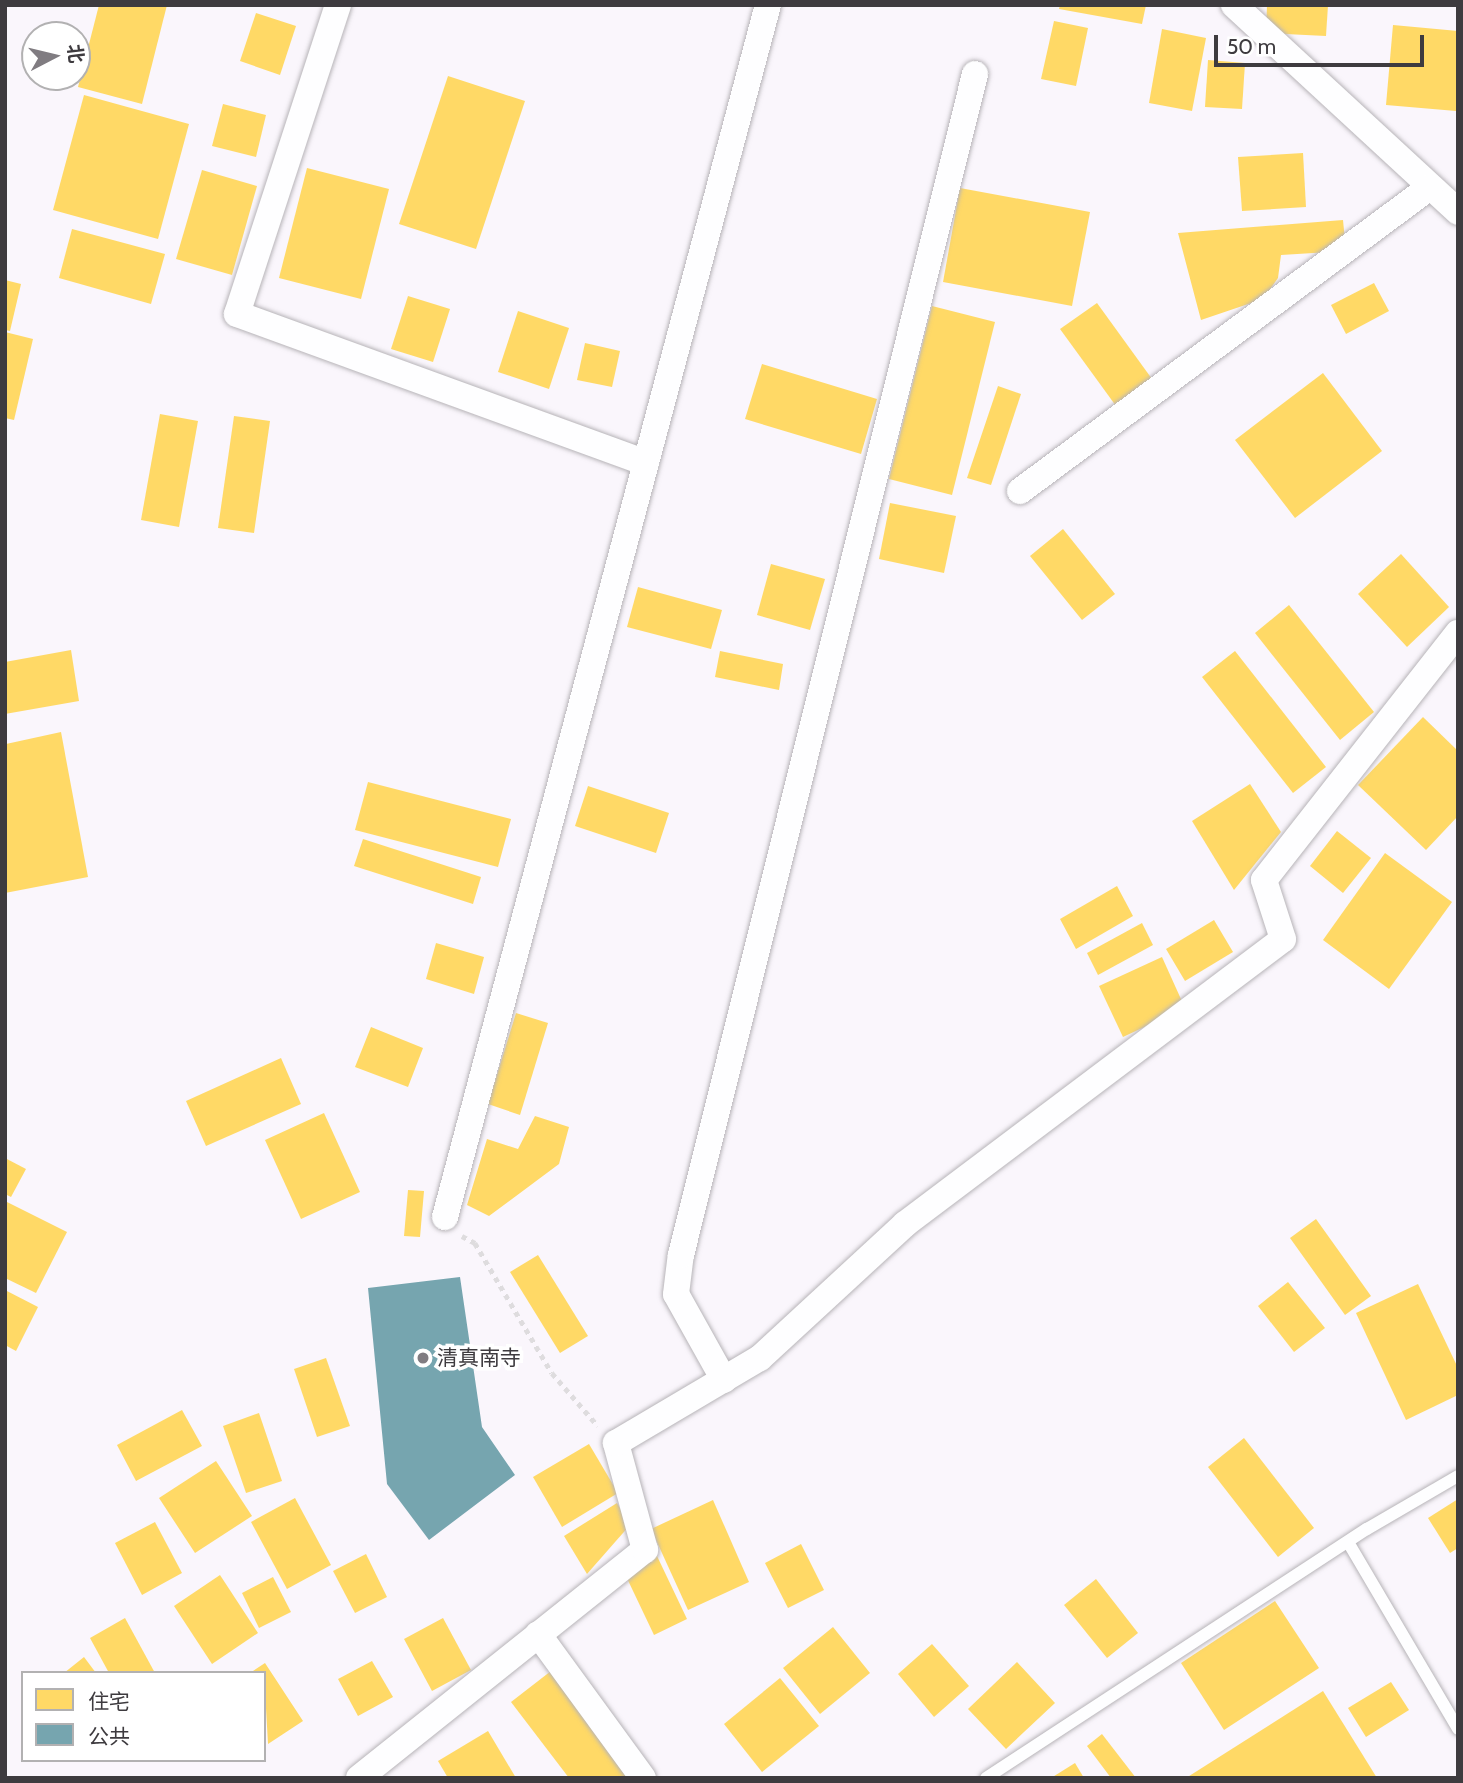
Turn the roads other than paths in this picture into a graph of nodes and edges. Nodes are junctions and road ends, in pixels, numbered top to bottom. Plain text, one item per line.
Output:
1 (338, 5) edge
2 (768, 5) edge
3 (1234, 5) edge
4 (975, 74) dead end
5 (1430, 187) junction
6 (1458, 212) edge
7 (646, 463) junction
8 (1020, 491) dead end
9 (1458, 633) edge
10 (445, 1217) road end
11 (723, 1380) junction
12 (1458, 1476) edge
13 (1348, 1542) junction
14 (538, 1634) junction
15 (1458, 1729) edge
16 (359, 1778) edge
17 (643, 1778) edge
18 (986, 1778) edge

1 - 7 street
2 - 7 street
3 - 5 street
4 - 11 street
5 - 6 street
5 - 8 street
7 - 10 street
9 - 11 street
11 - 14 street
12 - 13 lane
13 - 15 lane
13 - 18 lane
14 - 16 street
14 - 17 street

